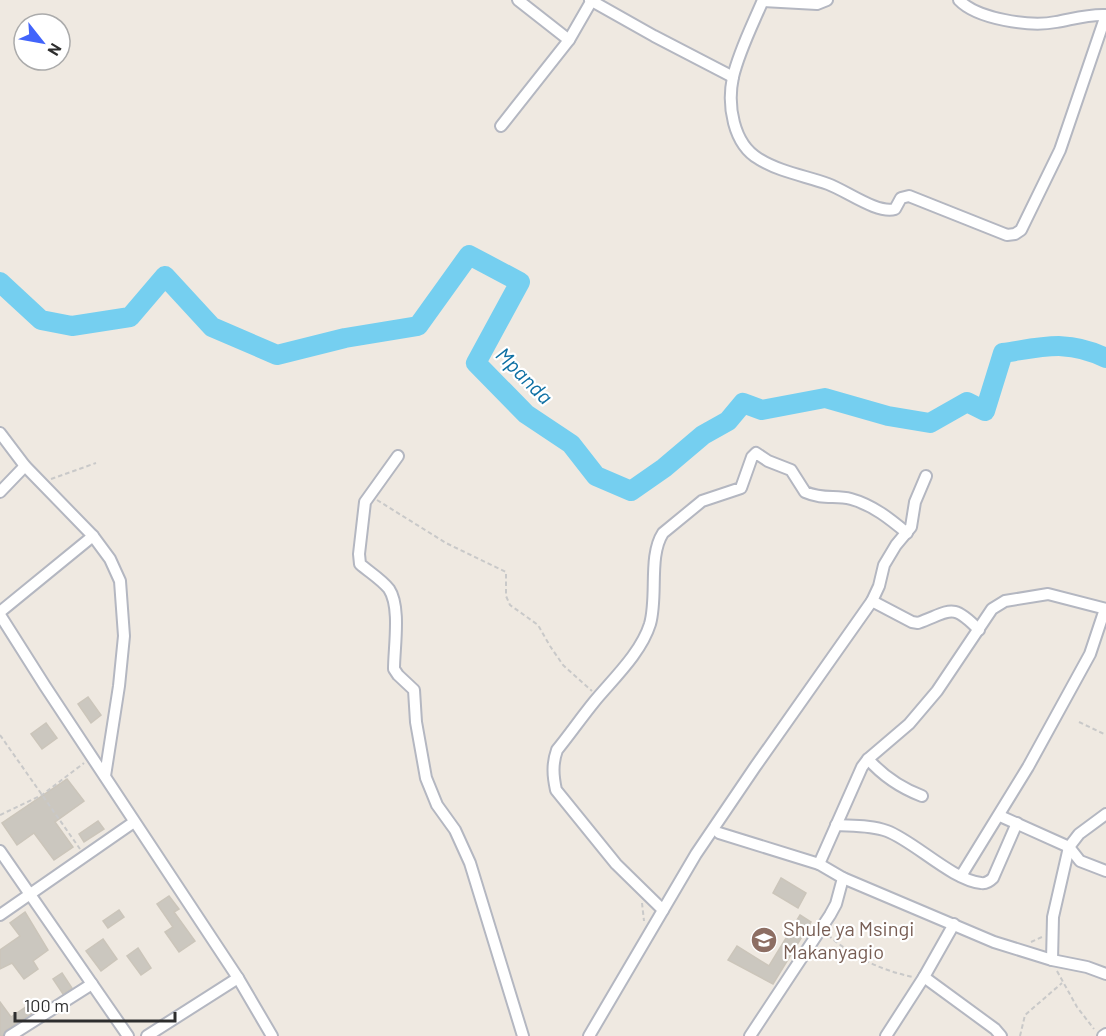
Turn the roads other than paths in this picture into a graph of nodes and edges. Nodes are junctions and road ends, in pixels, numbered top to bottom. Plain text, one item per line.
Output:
1 (518, 0) edge
2 (591, 0) edge
3 (763, 0) edge
4 (827, 0) edge
5 (959, 0) edge
6 (1106, 15) edge
7 (568, 40) junction
8 (733, 77) junction
9 (501, 126) dead end
10 (0, 433) edge
11 (398, 456) dead end
12 (25, 466) junction
13 (926, 476) dead end
14 (0, 492) edge
15 (907, 533) junction
16 (93, 536) junction
17 (872, 601) junction
18 (1106, 609) edge
19 (0, 614) edge
20 (979, 630) junction
21 (868, 759) junction
22 (105, 776) junction
23 (922, 796) dead end
24 (1106, 814) edge
25 (1000, 816) junction
26 (135, 822) junction
27 (1017, 823) junction
28 (836, 825) junction
29 (719, 833) dead end
30 (1070, 847) junction
31 (0, 851) edge
32 (819, 864) junction
33 (1106, 871) edge
34 (962, 876) junction
35 (843, 878) junction
36 (30, 894) junction
37 (663, 909) junction
38 (0, 915) edge
39 (954, 924) junction
40 (1052, 960) junction
41 (1106, 974) edge
42 (238, 978) junction
43 (923, 978) junction
44 (92, 984) junction
45 (10, 1036) edge
46 (128, 1036) edge
47 (147, 1036) edge
48 (272, 1036) edge
49 (523, 1036) edge
50 (589, 1036) edge
51 (750, 1036) edge
52 (886, 1036) edge
53 (1001, 1036) edge

1 - 7 street
2 - 7 street
2 - 8 street
3 - 4 street
3 - 8 street
5 - 6 street
6 - 8 street
7 - 9 street
10 - 12 street
11 - 49 street
12 - 14 street
12 - 16 street
13 - 15 street
15 - 17 street
15 - 37 street
16 - 19 street
16 - 22 street
17 - 20 street
17 - 37 street
18 - 20 street
18 - 25 street
19 - 22 street
20 - 21 street
21 - 23 street
21 - 28 street
22 - 26 street
24 - 30 street
25 - 27 street
25 - 34 street
26 - 36 street
26 - 42 street
27 - 30 street
27 - 34 street
28 - 32 street
28 - 34 street
29 - 32 street
30 - 33 street
30 - 40 street
31 - 36 street
32 - 35 street
35 - 39 street
35 - 51 street
36 - 38 street
36 - 44 street
37 - 50 street
39 - 40 street
39 - 43 street
40 - 41 street
42 - 47 street
42 - 48 street
43 - 52 street
43 - 53 street
44 - 45 street
44 - 46 street

